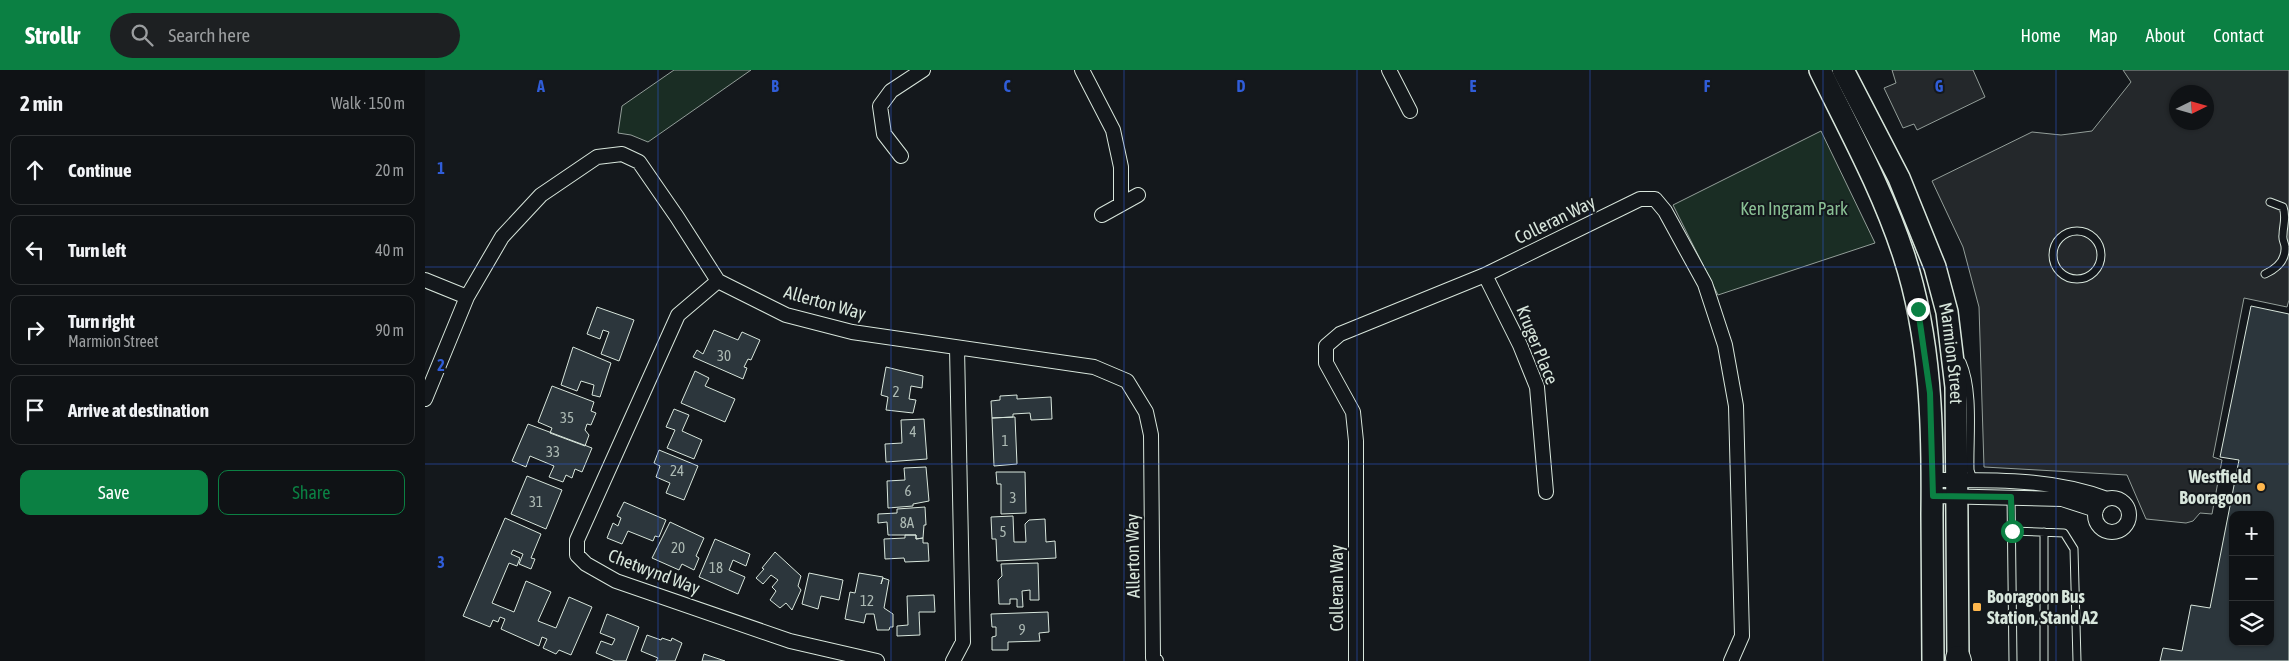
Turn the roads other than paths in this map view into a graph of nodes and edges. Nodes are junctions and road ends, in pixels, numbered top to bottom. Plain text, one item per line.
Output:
1 (923, 70) edge
2 (1082, 70) edge
3 (1389, 70) edge
4 (1820, 70) edge
5 (1843, 70) edge
6 (1410, 111) dead end
7 (901, 156) dead end
8 (1138, 195) dead end
9 (2270, 202) dead end
10 (1121, 204) junction
11 (1102, 215) dead end
12 (2265, 274) dead end
13 (1485, 275) junction
14 (2066, 276) joint
15 (425, 280) edge
16 (718, 281) junction
17 (467, 297) junction
18 (957, 348) junction
19 (425, 399) edge
20 (1962, 486) junction
21 (1933, 488) junction
22 (1546, 492) dead end
23 (2011, 497) junction
24 (2107, 499) junction
25 (2096, 510) junction
26 (2012, 531) junction
27 (2044, 532) junction
28 (1958, 660) edge
29 (877, 661) edge
30 (953, 661) edge
31 (1156, 661) edge
32 (1356, 661) edge
33 (1731, 661) edge
34 (1933, 661) edge
35 (2013, 661) edge
36 (2044, 661) edge
37 (2077, 661) edge

1 - 7 street
2 - 10 street
3 - 6 street
4 - 21 main road, Marmion Street
5 - 20 main road, Marmion Street
8 - 10 street
9 - 12 lane
10 - 11 street
13 - 22 street, Kruger Place
13 - 32 street, Colleran Way
13 - 33 street, Colleran Way
14 - 14 lane
15 - 17 street
16 - 17 street
16 - 18 street, Allerton Way
16 - 29 street, Chetwynd Way
17 - 19 street
18 - 30 street
18 - 31 street, Allerton Way
20 - 21 street
20 - 23 street
20 - 24 street
20 - 28 main road, Marmion Street
21 - 34 main road, Marmion Street
23 - 25 street
23 - 26 lane
24 - 25 street
24 - 25 street
26 - 27 lane
26 - 35 lane
27 - 36 lane
27 - 37 lane

